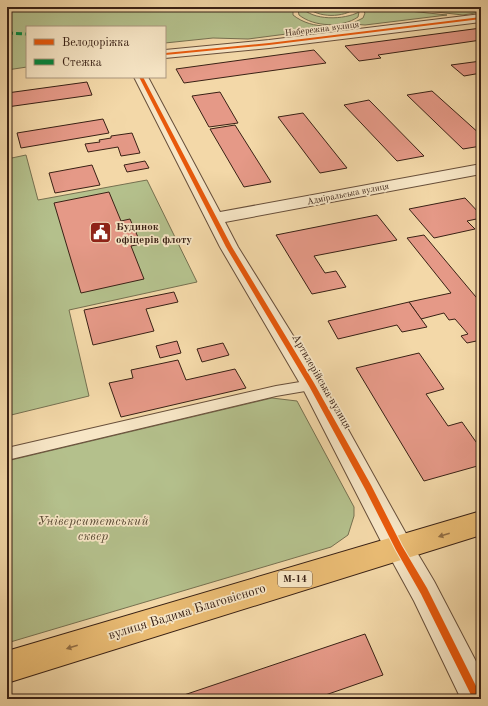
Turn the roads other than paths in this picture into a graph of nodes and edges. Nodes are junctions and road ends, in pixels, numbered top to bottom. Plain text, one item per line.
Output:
1 (481, 18) edge
2 (166, 54) edge
3 (142, 78) edge
4 (481, 169) edge
5 (214, 219) junction
6 (312, 385) junction
7 (7, 454) edge
8 (481, 523) edge
9 (399, 548) junction
10 (7, 667) edge
11 (478, 699) edge

1 - 2 street, Набережна вулиця
3 - 5 street, Артилерійська вулиця
4 - 5 street, Адміральська вулиця
5 - 6 street, Артилерійська вулиця
6 - 7 lane
6 - 9 street, Артилерійська вулиця
8 -> 9 highway, вулиця Вадима Благовісного / М-14
9 -> 10 highway, вулиця Вадима Благовісного / М-14
9 - 11 street, Артилерійська вулиця

